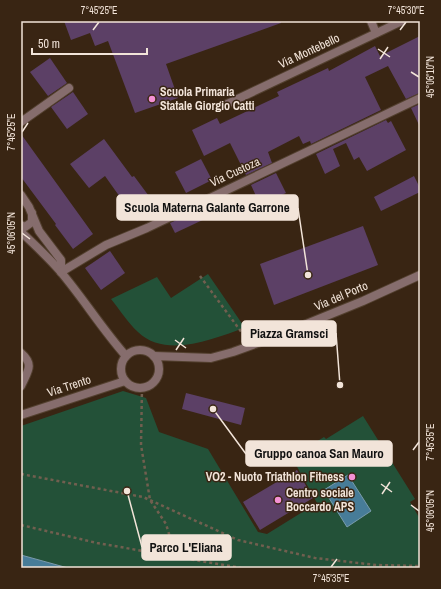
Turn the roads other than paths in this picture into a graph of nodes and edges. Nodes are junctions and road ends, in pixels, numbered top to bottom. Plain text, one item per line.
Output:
1 (371, 21) edge
2 (402, 21) edge
3 (376, 33) junction
4 (69, 88) dead end
5 (420, 98) edge
6 (226, 104) dead end
7 (21, 122) edge
8 (21, 195) edge
9 (32, 212) junction
10 (21, 225) edge
11 (21, 232) edge
12 (61, 272) junction
13 (420, 275) edge
14 (21, 353) edge
15 (126, 356) junction
16 (154, 356) junction
17 (125, 381) junction
18 (21, 386) edge
19 (21, 415) edge

1 - 3 street
2 - 3 street, Via Montebello
3 - 6 street, Via Montebello
4 - 7 street
5 - 12 street, Via Custoza
8 - 9 street
9 - 10 street
9 - 12 street
11 - 12 street
12 - 15 street
13 - 16 street, Via del Porto
14 - 18 street
15 - 16 street
15 - 17 street
16 - 17 street
17 - 19 street, Via Trento

